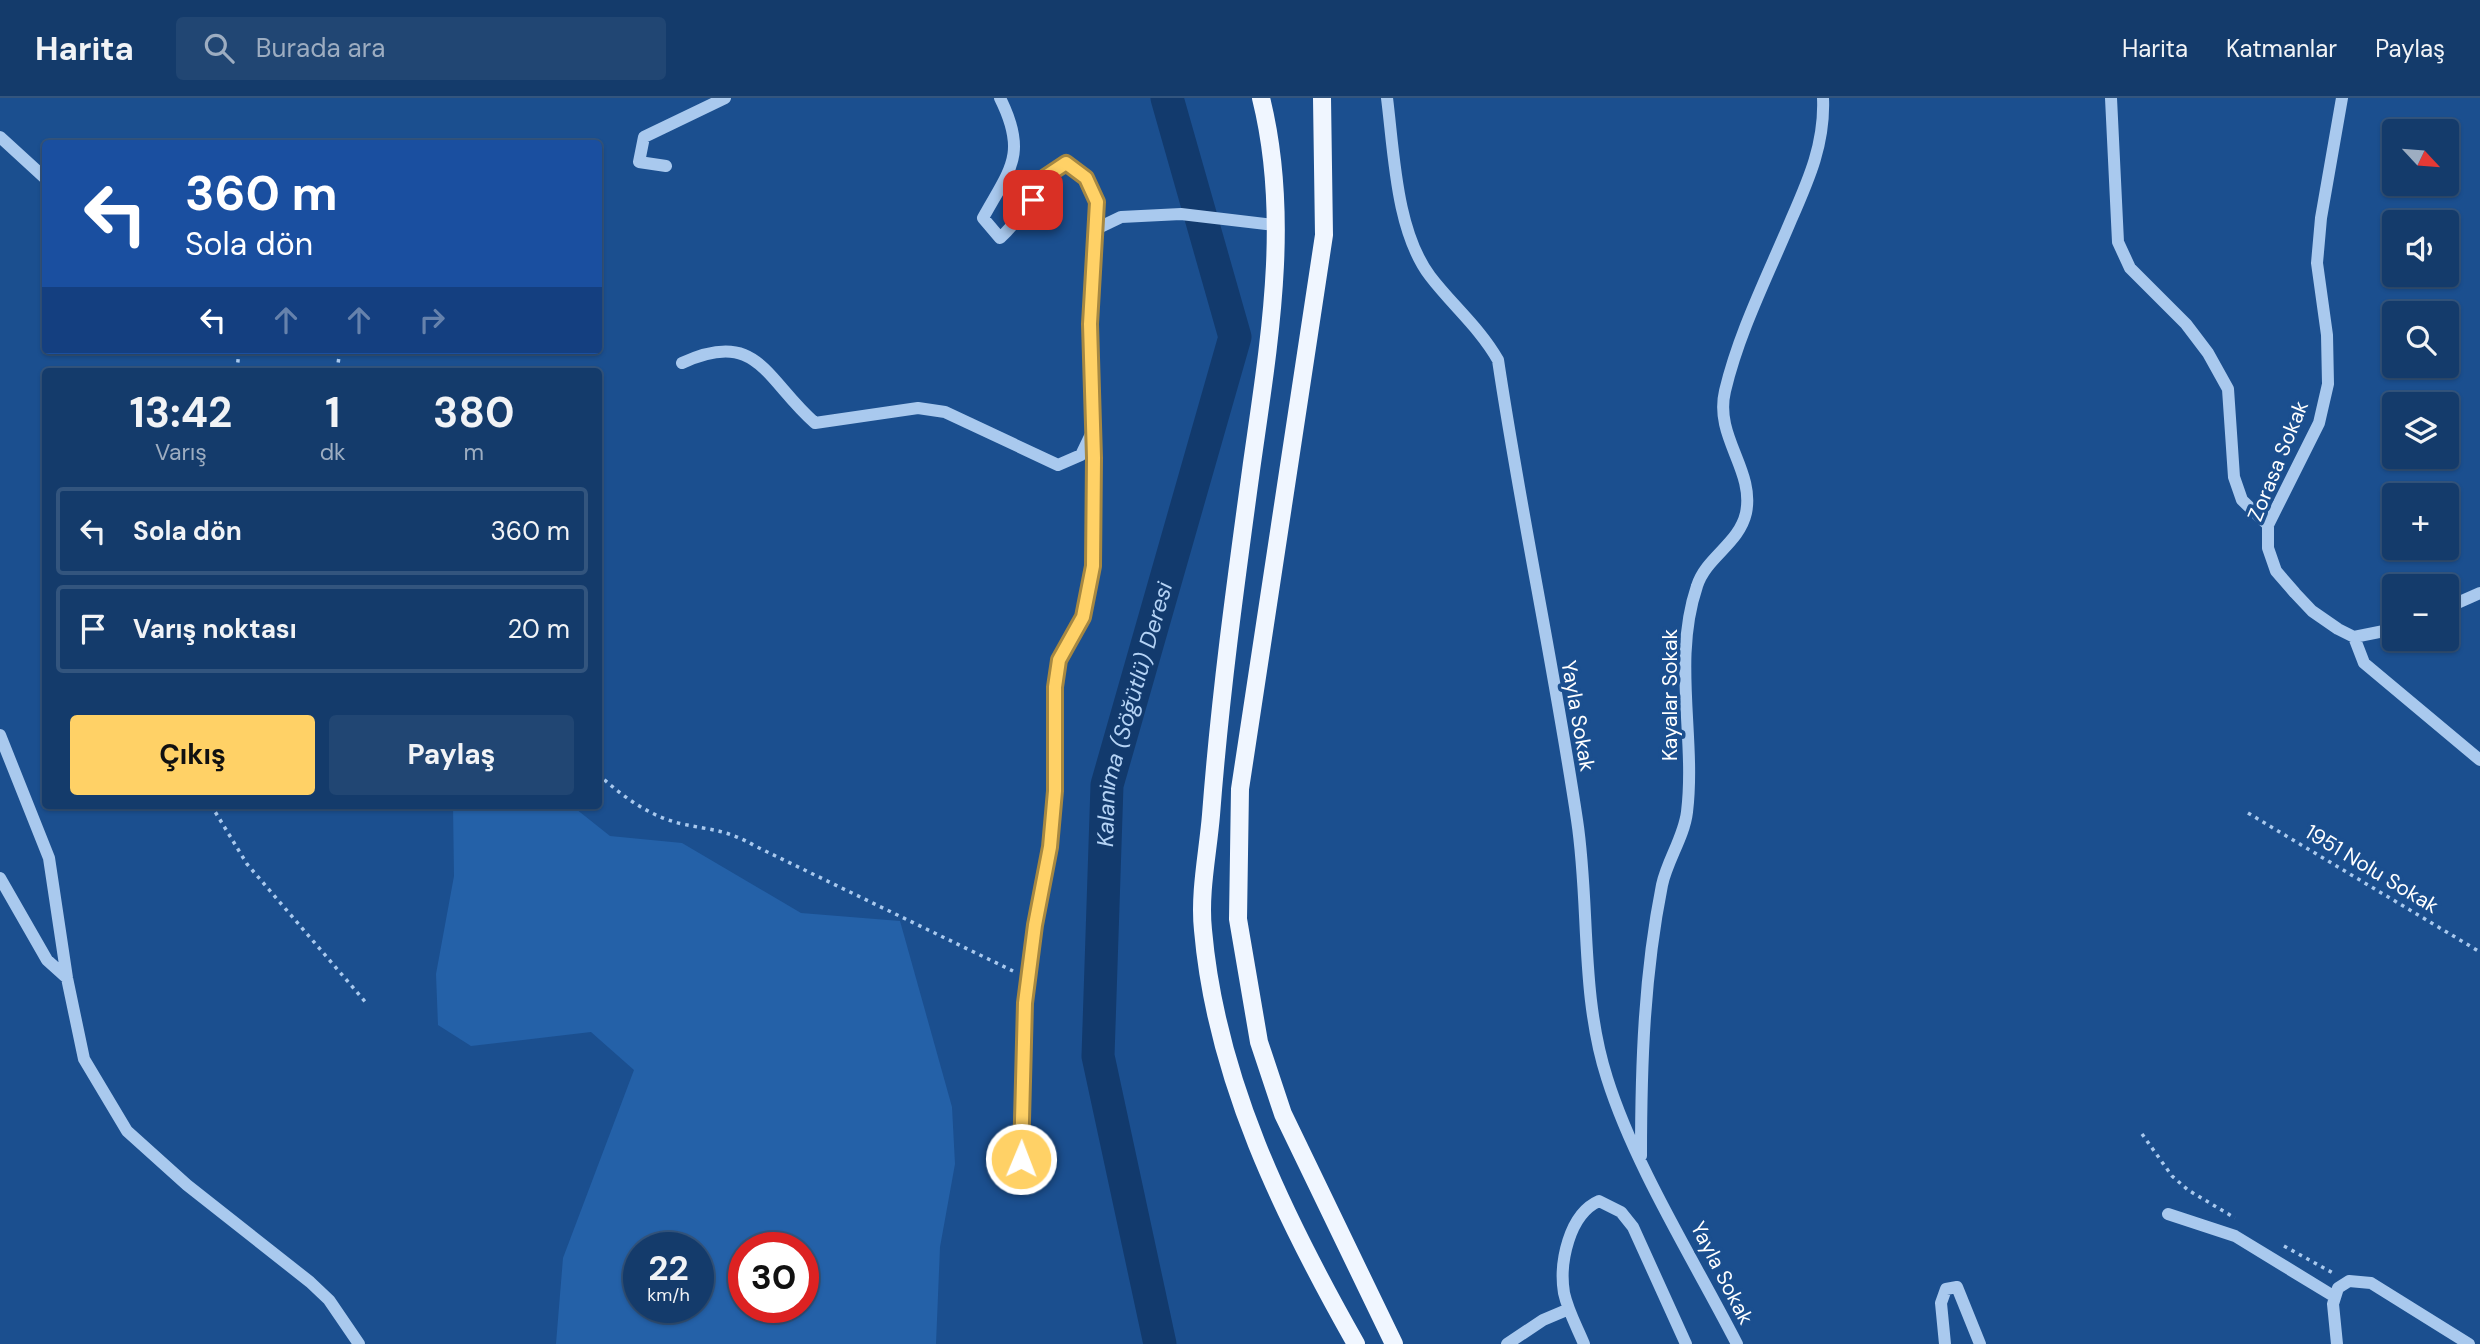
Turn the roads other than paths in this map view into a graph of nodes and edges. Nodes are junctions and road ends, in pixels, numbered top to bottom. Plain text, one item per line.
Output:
1 (724, 98) edge
2 (1000, 98) edge
3 (1261, 98) edge
4 (1322, 98) edge
5 (1387, 98) edge
6 (1823, 98) edge
7 (2112, 98) edge
8 (2342, 98) edge
9 (0, 136) edge
10 (666, 166) dead end
11 (42, 175) edge
12 (1274, 225) junction
13 (1096, 229) junction
14 (682, 363) dead end
15 (1092, 432) junction
16 (2268, 525) junction
17 (2480, 593) edge
18 (2459, 602) edge
19 (2382, 631) edge
20 (2354, 637) junction
21 (0, 735) edge
22 (2480, 760) edge
23 (0, 878) edge
24 (66, 978) junction
25 (1641, 1160) junction
26 (1021, 1185) dead end
27 (2168, 1214) dead end
28 (2335, 1297) junction
29 (1569, 1309) junction
30 (359, 1344) edge
31 (1356, 1344) edge
32 (1394, 1344) edge
33 (1507, 1344) edge
34 (1584, 1344) edge
35 (1686, 1344) edge
36 (1737, 1344) edge
37 (1945, 1344) edge
38 (1979, 1344) edge
39 (2337, 1344) edge
40 (2469, 1344) edge

1 - 10 street
2 - 13 street
3 - 12 main road
4 - 32 main road
5 - 25 street, Yayla Sokak
6 - 25 street, Kayalar Sokak
7 - 16 street
8 - 16 street, Zorasa Sokak
9 - 11 street
12 - 13 street
12 - 31 main road
13 - 15 street
14 - 15 street
15 - 26 street
16 - 20 street, Zorasa Sokak
17 - 18 street
19 - 20 street
20 - 22 street
21 - 24 street
23 - 24 street
24 - 30 street
25 - 36 street, Yayla Sokak
27 - 28 street
28 - 39 street
28 - 40 street
29 - 33 street
29 - 34 street
29 - 35 street
37 - 38 street

